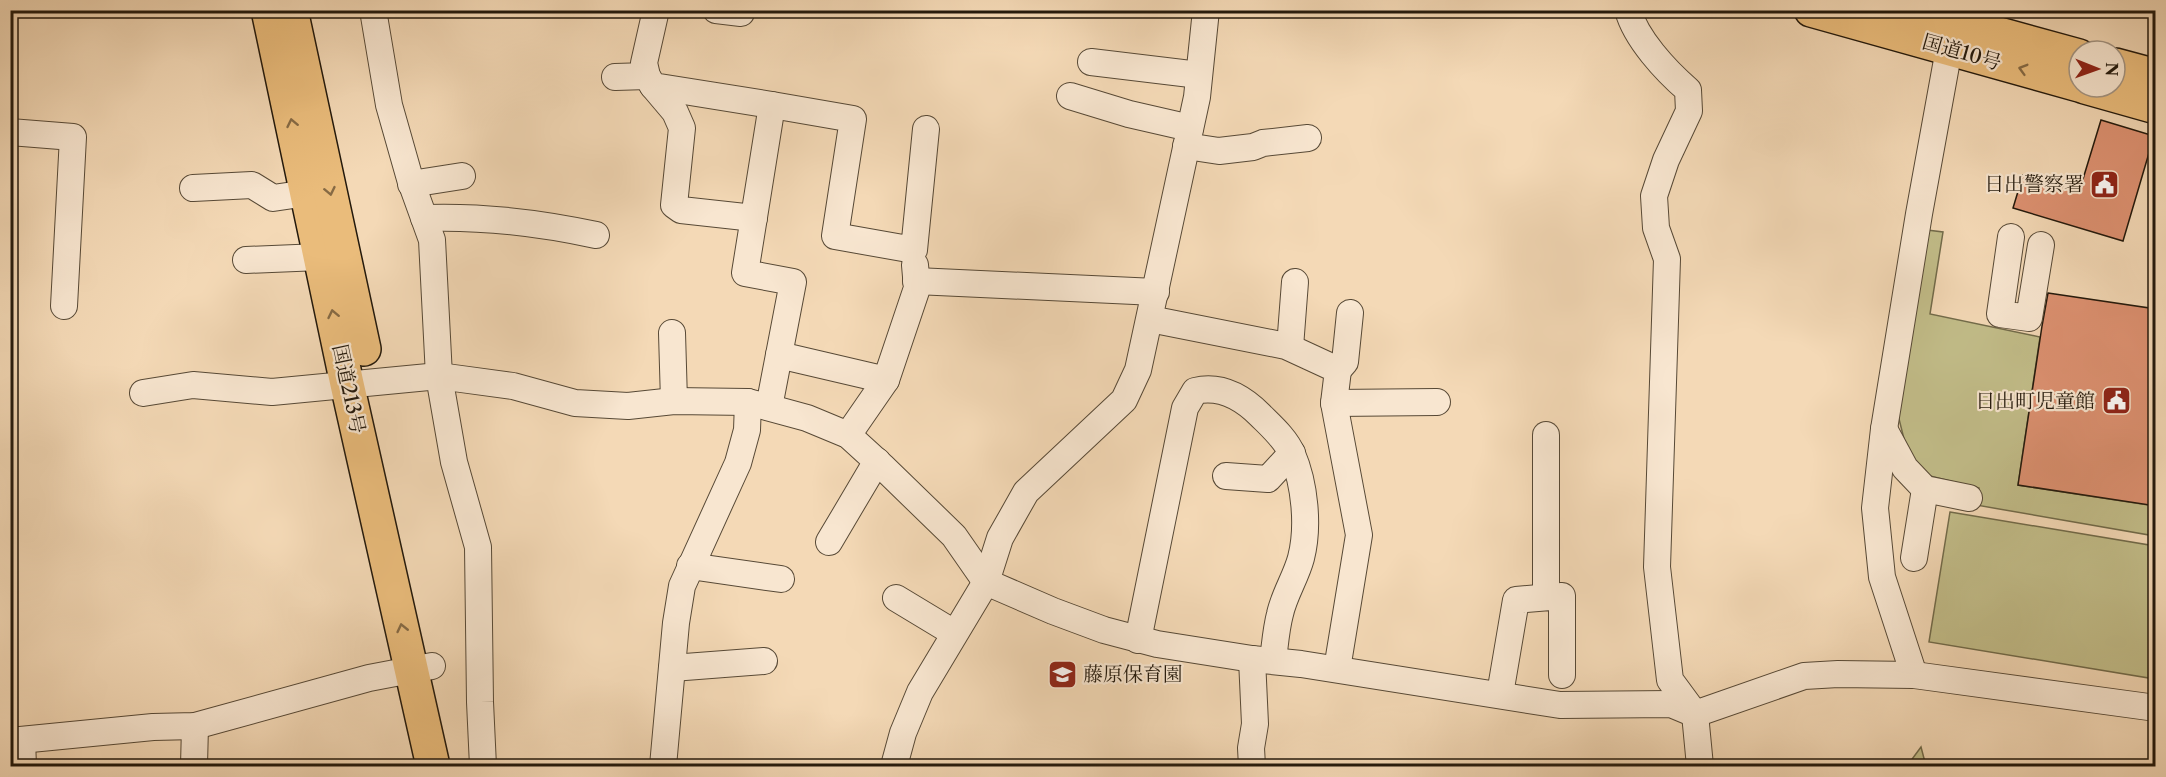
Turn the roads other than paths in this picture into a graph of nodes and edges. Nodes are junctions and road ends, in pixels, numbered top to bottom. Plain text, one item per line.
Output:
1 (268, 10) edge
2 (291, 10) edge
3 (373, 10) edge
4 (656, 10) edge
5 (716, 10) edge
6 (741, 10) edge
7 (1206, 10) edge
8 (1628, 10) edge
9 (1810, 10) edge
10 (1912, 10) edge
11 (1954, 27) edge
12 (2067, 53) edge
13 (1091, 62) dead end
14 (2127, 68) edge
15 (1199, 75) junction
16 (2156, 76) edge
17 (615, 77) dead end
18 (2067, 79) edge
19 (650, 81) junction
20 (1070, 96) dead end
21 (2127, 99) edge
22 (772, 105) junction
23 (2156, 107) edge
24 (926, 129) dead end
25 (10, 132) edge
26 (1188, 137) junction
27 (1308, 138) dead end
28 (462, 176) dead end
29 (411, 184) junction
30 (193, 188) dead end
31 (307, 193) junction
32 (754, 218) junction
33 (424, 219) junction
34 (596, 235) dead end
35 (2011, 237) dead end
36 (2041, 245) dead end
37 (914, 250) junction
38 (320, 257) junction
39 (246, 260) dead end
40 (916, 281) junction
41 (1295, 282) dead end
42 (1156, 292) junction
43 (64, 306) dead end
44 (1350, 313) dead end
45 (1150, 319) junction
46 (672, 333) dead end
47 (1290, 347) junction
48 (779, 355) junction
49 (1338, 370) junction
50 (439, 376) junction
51 (886, 380) junction
52 (359, 384) junction
53 (144, 393) dead end
54 (674, 401) junction
55 (1437, 402) dead end
56 (1334, 403) junction
57 (759, 404) junction
58 (1884, 429) junction
59 (848, 435) junction
60 (1546, 435) dead end
61 (1292, 453) junction
62 (877, 461) junction
63 (1226, 476) dead end
64 (1925, 489) junction
65 (1969, 498) dead end
66 (829, 542) dead end
67 (1914, 558) dead end
68 (690, 566) junction
69 (781, 579) dead end
70 (986, 582) junction
71 (1546, 597) junction
72 (896, 598) dead end
73 (954, 633) junction
74 (1138, 640) junction
75 (1263, 659) junction
76 (764, 661) dead end
77 (672, 668) junction
78 (422, 669) junction
79 (1337, 669) junction
80 (1562, 675) dead end
81 (1914, 675) junction
82 (1500, 694) junction
83 (2156, 708) edge
84 (1695, 714) junction
85 (195, 726) junction
86 (16, 741) edge
87 (23, 766) edge
88 (194, 766) edge
89 (433, 766) edge
90 (454, 766) edge
91 (483, 766) edge
92 (663, 766) edge
93 (894, 766) edge
94 (1252, 766) edge
95 (1700, 766) edge

31 -> 1 highway, 国道213号
2 -> 52 highway, 国道213号
3 - 29 street
4 - 19 street
5 - 6 street
7 - 15 street
8 - 84 street
9 - 11 highway, 国道10号
10 - 11 highway, 国道10号
11 - 12 highway, 国道10号
18 -> 11 highway, 国道10号
11 - 58 street
13 - 15 street
14 - 16 highway
15 - 26 street
17 - 19 street
19 - 22 street
19 - 32 street
20 - 26 street
21 - 23 highway
22 - 32 street
22 - 37 street
24 - 37 street
25 - 43 street
26 - 27 street
26 - 42 street
28 - 29 street
29 - 33 street
30 - 31 street
31 - 38 highway, 国道213号
32 - 48 street
33 - 34 street
33 - 50 street
35 - 36 street
37 - 40 street
38 - 39 street
52 -> 38 highway, 国道213号
40 - 42 street
40 - 51 street
41 - 47 street
42 - 45 street
44 - 49 street
45 - 47 street
45 - 70 street
46 - 54 street
47 - 49 street
48 - 51 street
48 - 57 street
49 - 56 street
50 - 52 street
50 - 54 street
50 - 91 street
51 - 59 street
52 - 53 street
52 - 78 highway, 国道213号
54 - 57 street
55 - 56 street
56 - 79 street
57 - 59 street
57 - 68 street
58 - 64 street
58 - 81 street
59 - 62 street
60 - 71 street
61 - 63 street
61 - 74 street
61 - 75 street
62 - 66 street
62 - 70 street
64 - 65 street
64 - 67 street
68 - 69 street
68 - 77 street
70 - 73 street
70 - 74 street
71 - 80 street
71 - 82 street
72 - 73 street
73 - 93 street
74 - 75 street
75 - 79 street
75 - 94 street
76 - 77 street
77 - 92 street
78 - 85 street
78 - 89 highway, 国道213号
78 - 90 highway, 国道213号
79 - 82 street
81 - 83 street
81 - 84 street
82 - 84 street
84 - 95 street
85 - 86 street
85 - 88 street
86 - 87 street

